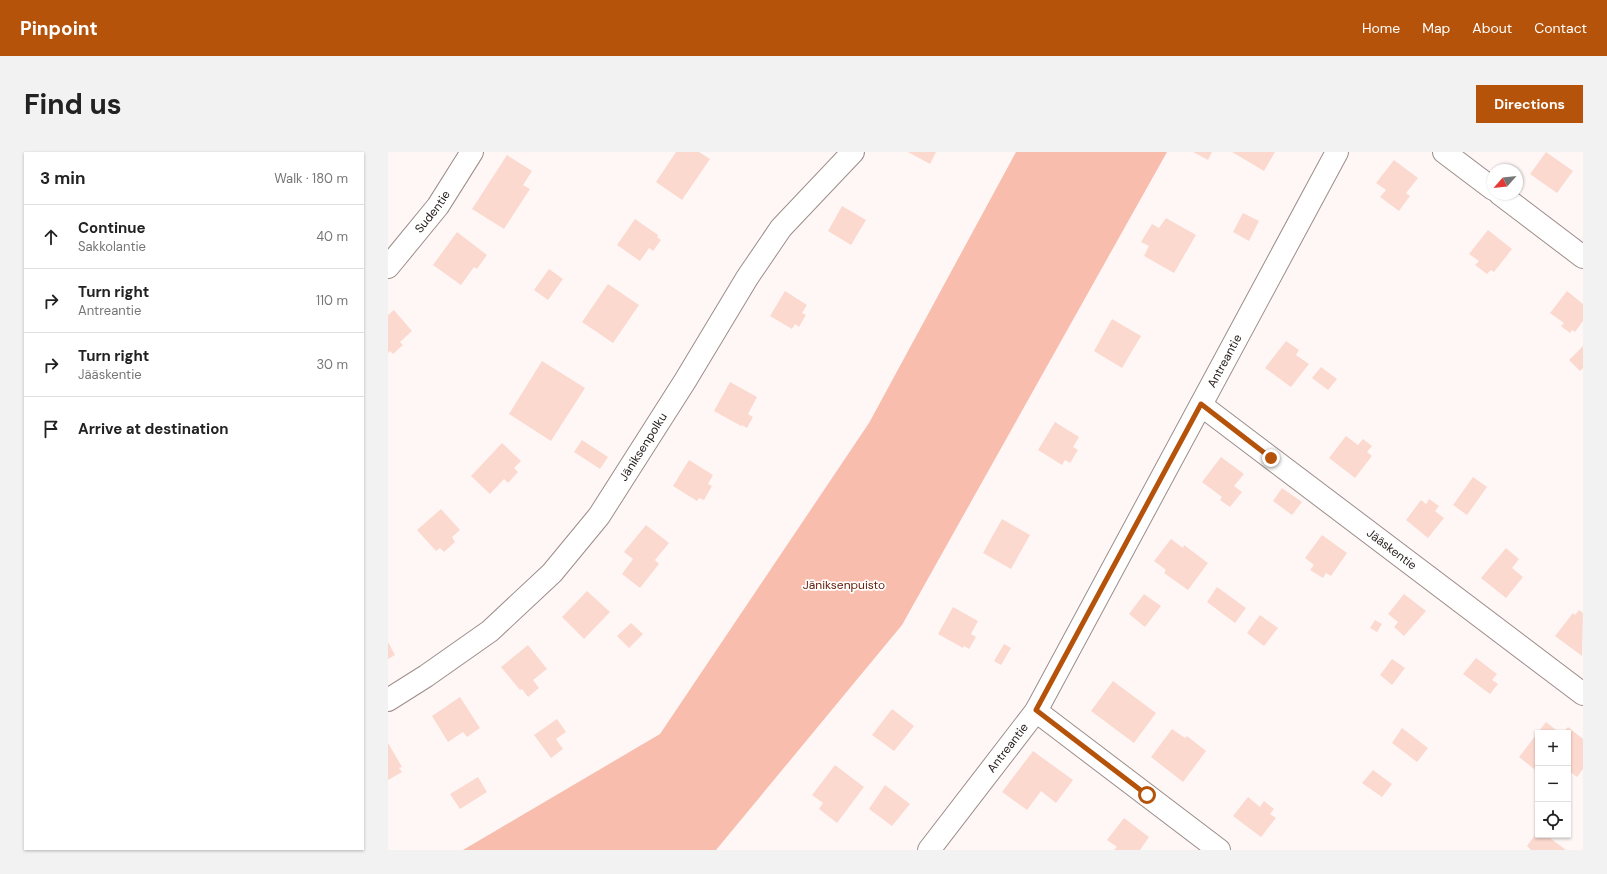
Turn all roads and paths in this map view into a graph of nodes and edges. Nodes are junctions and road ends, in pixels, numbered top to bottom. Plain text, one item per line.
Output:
1 (472, 152) edge
2 (853, 152) edge
3 (1337, 152) edge
4 (1444, 152) edge
5 (1487, 184) edge
6 (1508, 200) edge
7 (1583, 257) edge
8 (388, 267) edge
9 (1201, 404) junction
10 (1583, 694) edge
11 (388, 700) edge
12 (1036, 710) junction
13 (929, 850) edge
14 (1219, 850) edge

1 - 8 street, Sudentie
2 - 11 street, Jäniksenpolku
3 - 9 street, Antreantie
4 - 5 street
6 - 7 street
9 - 10 street, Jääskentie
9 - 12 street, Antreantie
12 - 13 street, Antreantie
12 - 14 street

